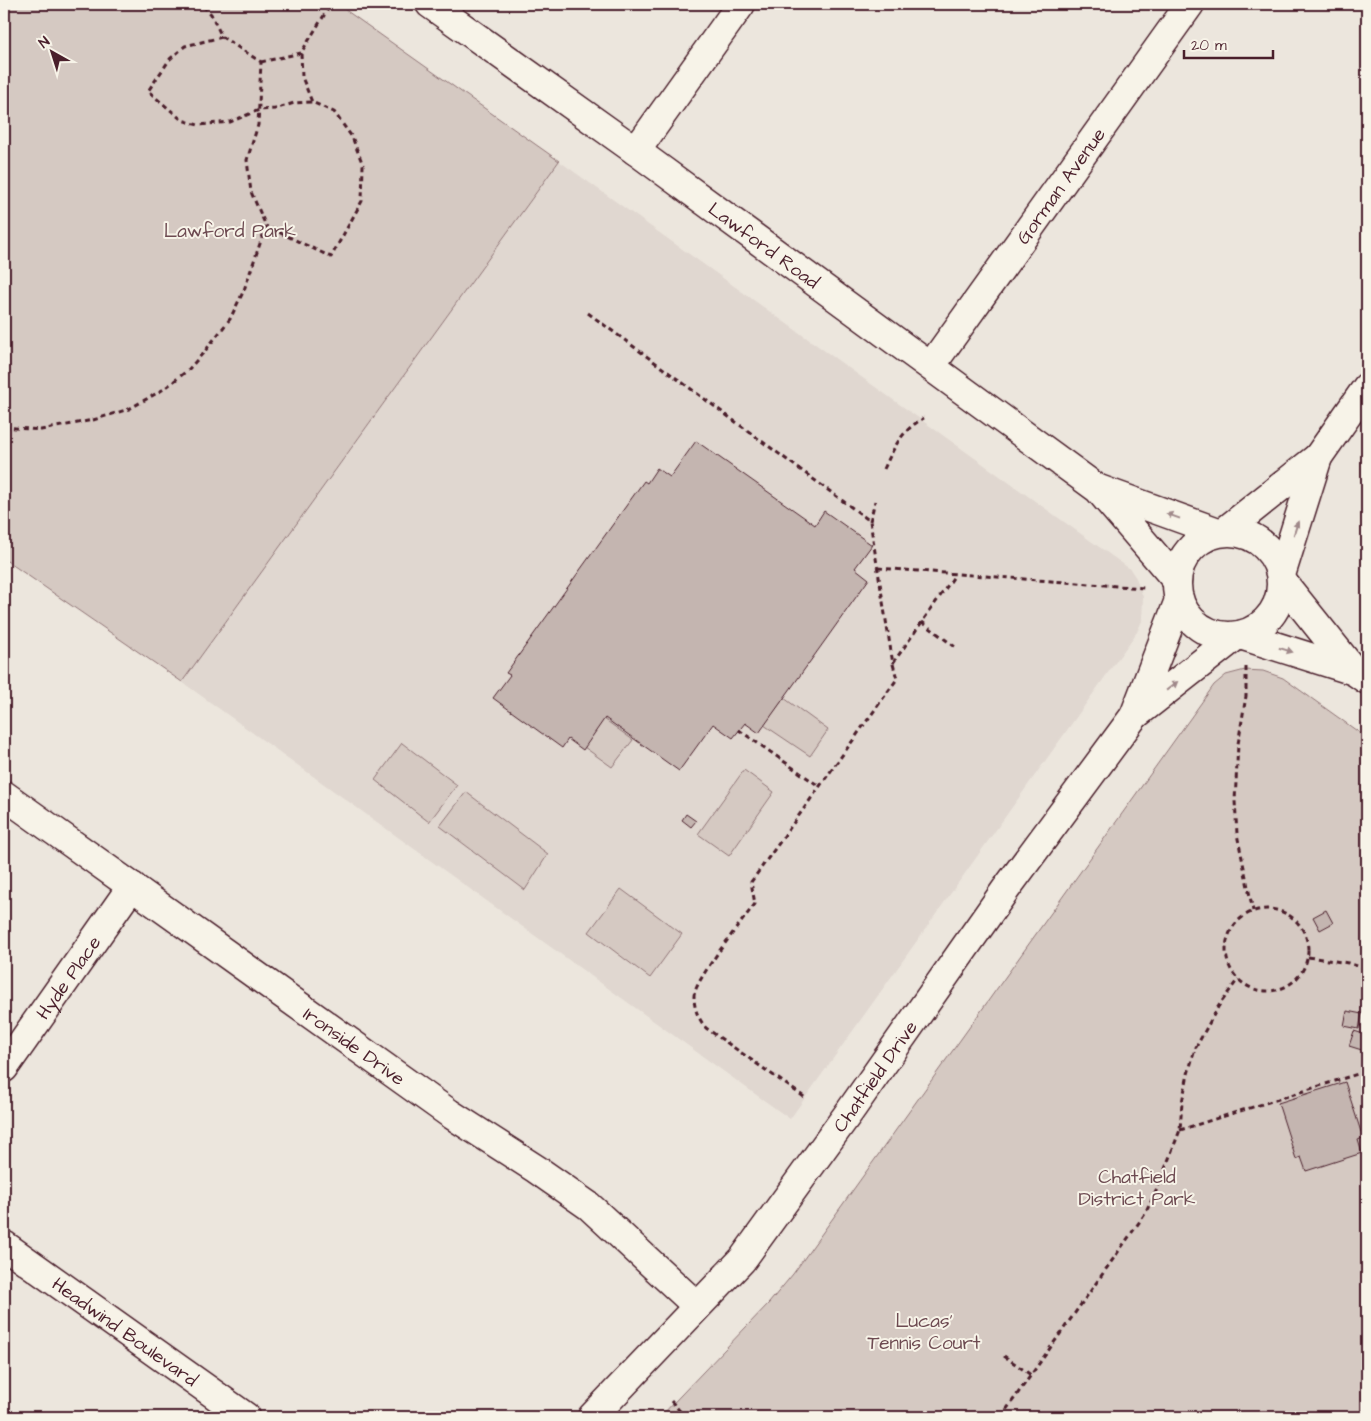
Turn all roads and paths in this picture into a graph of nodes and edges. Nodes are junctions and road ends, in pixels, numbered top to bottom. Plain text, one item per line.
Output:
1 (201, 4) edge
2 (331, 4) edge
3 (430, 4) edge
4 (741, 4) edge
5 (1190, 4) edge
6 (222, 37) junction
7 (301, 53) junction
8 (261, 62) junction
9 (312, 102) junction
10 (259, 110) junction
11 (636, 151) junction
12 (266, 226) junction
13 (588, 313) dead end
14 (931, 366) junction
15 (1367, 387) edge
16 (924, 418) dead end
17 (4, 427) edge
18 (1318, 457) junction
19 (884, 469) dead end
20 (1098, 489) junction
21 (875, 501) dead end
22 (870, 521) junction
23 (1222, 532) junction
24 (878, 568) junction
25 (955, 575) junction
26 (1281, 578) junction
27 (1144, 588) dead end
28 (1178, 590) junction
29 (922, 622) junction
30 (1238, 635) junction
31 (958, 649) dead end
32 (892, 664) junction
33 (1246, 667) dead end
34 (1361, 675) edge
35 (1134, 716) junction
36 (739, 730) dead end
37 (819, 786) junction
38 (4, 795) edge
39 (132, 886) junction
40 (1253, 911) junction
41 (1308, 957) junction
42 (1367, 969) edge
43 (1238, 979) junction
44 (4, 1068) edge
45 (1367, 1071) edge
46 (808, 1100) dead end
47 (1180, 1130) junction
48 (4, 1246) edge
49 (697, 1306) junction
50 (1004, 1356) dead end
51 (1031, 1375) junction
52 (671, 1401) dead end
53 (246, 1417) edge
54 (592, 1417) edge
55 (685, 1417) edge
56 (1001, 1417) edge

1 - 6 path
2 - 7 path
3 - 11 street, Lawford Road
4 - 11 street
5 - 14 street, Gorman Avenue
6 - 8 path
6 - 10 path
7 - 8 path
7 - 9 path
8 - 10 path
9 - 10 path
9 - 12 path
10 - 12 path
11 - 14 street, Lawford Road
12 - 17 path
13 - 22 path
14 - 20 street, Lawford Road
15 - 18 street
16 - 19 path
18 - 23 street
26 -> 18 street
23 -> 20 street, Lawford Road
20 - 28 street, Lawford Road
21 - 22 path
22 - 24 path
23 - 26 street
23 - 28 street
24 - 25 path
24 - 32 path
25 - 27 path
25 - 29 path
26 - 30 street
26 - 34 street
28 - 30 street
28 - 35 street, Chatfield Drive
29 - 31 path
29 - 32 path
30 -> 34 street
35 -> 30 street, Chatfield Drive
32 - 37 path
33 - 40 path
35 - 49 street, Chatfield Drive
36 - 37 path
37 - 46 path
38 - 39 street, Ironside Drive
39 - 44 street, Hyde Place
39 - 49 street, Ironside Drive
40 - 41 path
40 - 43 path
41 - 42 path
41 - 43 path
43 - 47 path
45 - 47 path
47 - 51 path
48 - 53 street, Headwind Boulevard
49 - 54 street, Chatfield Drive
50 - 51 path
51 - 56 path
52 - 55 path

